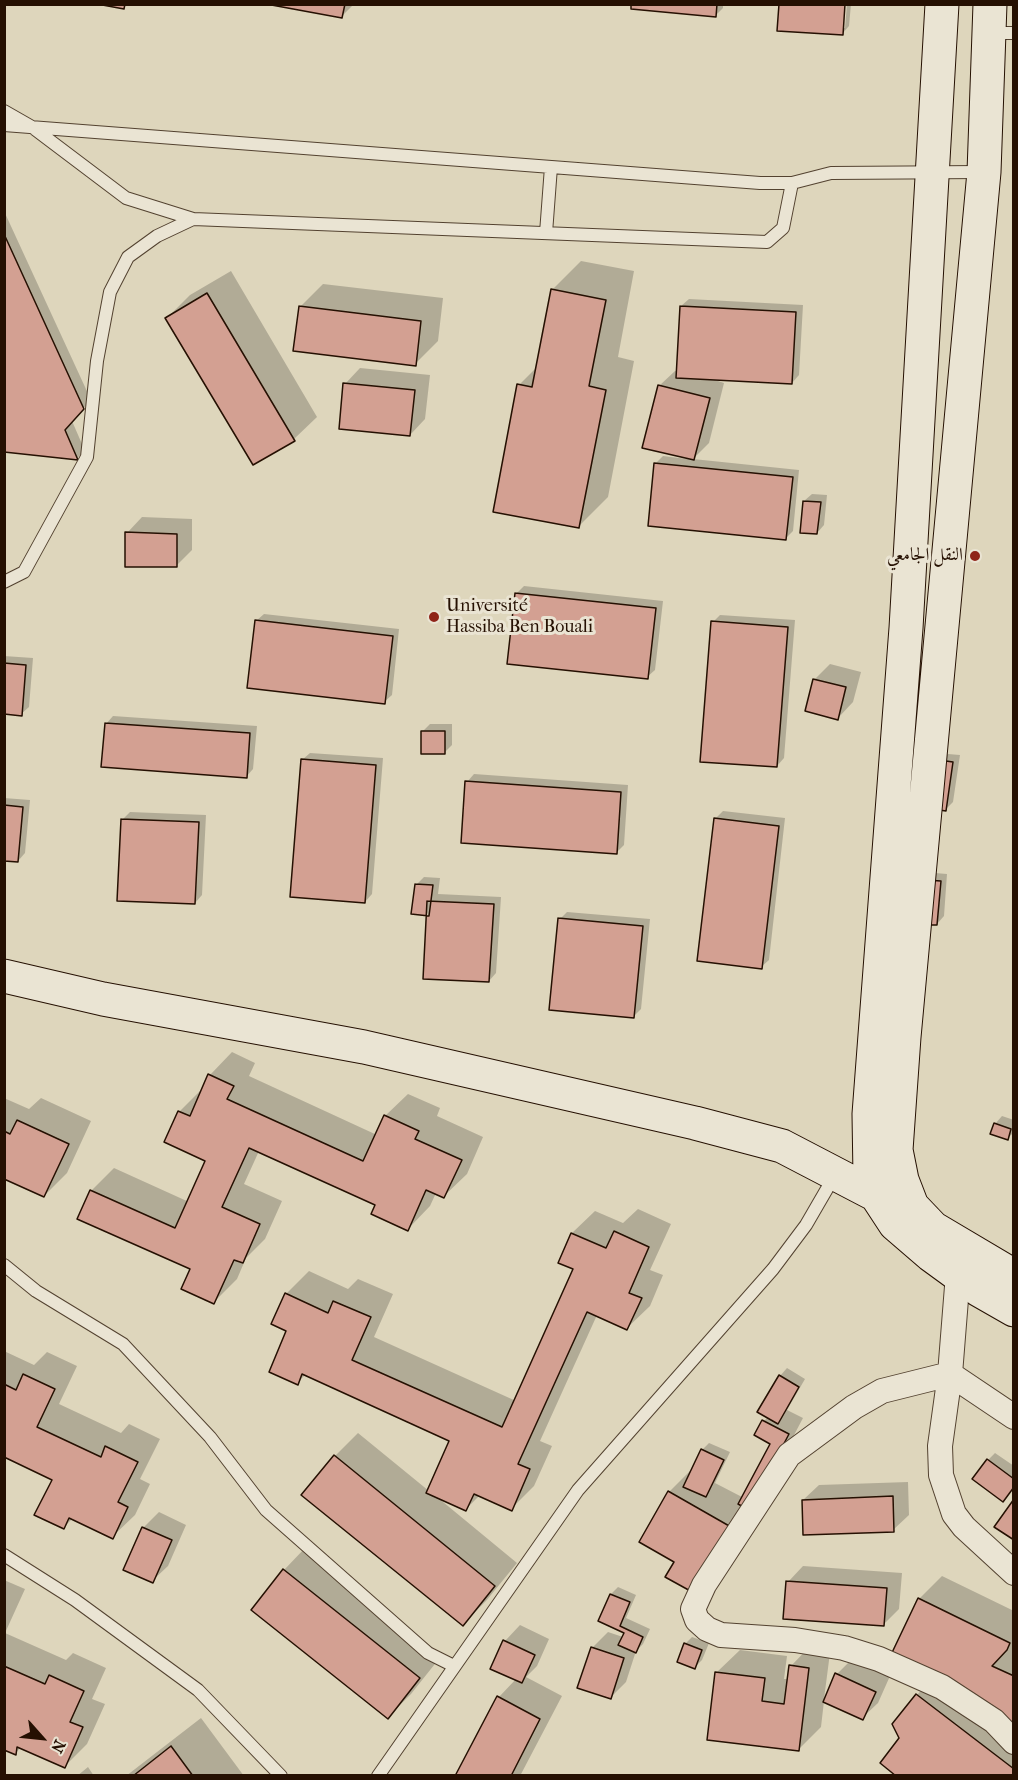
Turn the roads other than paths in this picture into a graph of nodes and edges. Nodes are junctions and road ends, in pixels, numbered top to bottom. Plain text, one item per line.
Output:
1 (942, 4) edge
2 (998, 24) edge
3 (4, 111) edge
4 (4, 124) edge
5 (32, 127) junction
6 (552, 167) junction
7 (984, 172) junction
8 (932, 173) junction
9 (792, 183) junction
10 (193, 219) junction
11 (546, 233) junction
12 (4, 582) edge
13 (4, 976) edge
14 (835, 1174) junction
15 (876, 1195) junction
16 (912, 1206) junction
17 (962, 1261) junction
18 (4, 1266) edge
19 (1014, 1276) edge
20 (1014, 1310) edge
21 (950, 1374) junction
22 (1014, 1417) edge
23 (4, 1555) edge
24 (1014, 1573) edge
25 (454, 1666) junction
26 (1014, 1742) edge
27 (281, 1776) edge
28 (378, 1776) edge

1 - 8 main road
2 - 7 main road
3 - 5 lane
4 - 5 lane
5 - 6 lane
5 - 10 lane
6 - 9 lane
6 - 11 lane
7 - 8 lane
7 - 16 main road
8 - 9 lane
8 - 15 main road
9 - 11 lane
10 - 11 lane
10 - 12 lane
13 - 14 main road
14 - 15 main road
14 - 25 lane
15 - 16 main road
15 - 17 main road
16 - 17 main road
17 - 19 main road
17 - 20 main road
17 - 21 street
18 - 25 lane
21 - 22 street
21 - 24 street
21 - 26 street
23 - 27 lane
25 - 28 lane

